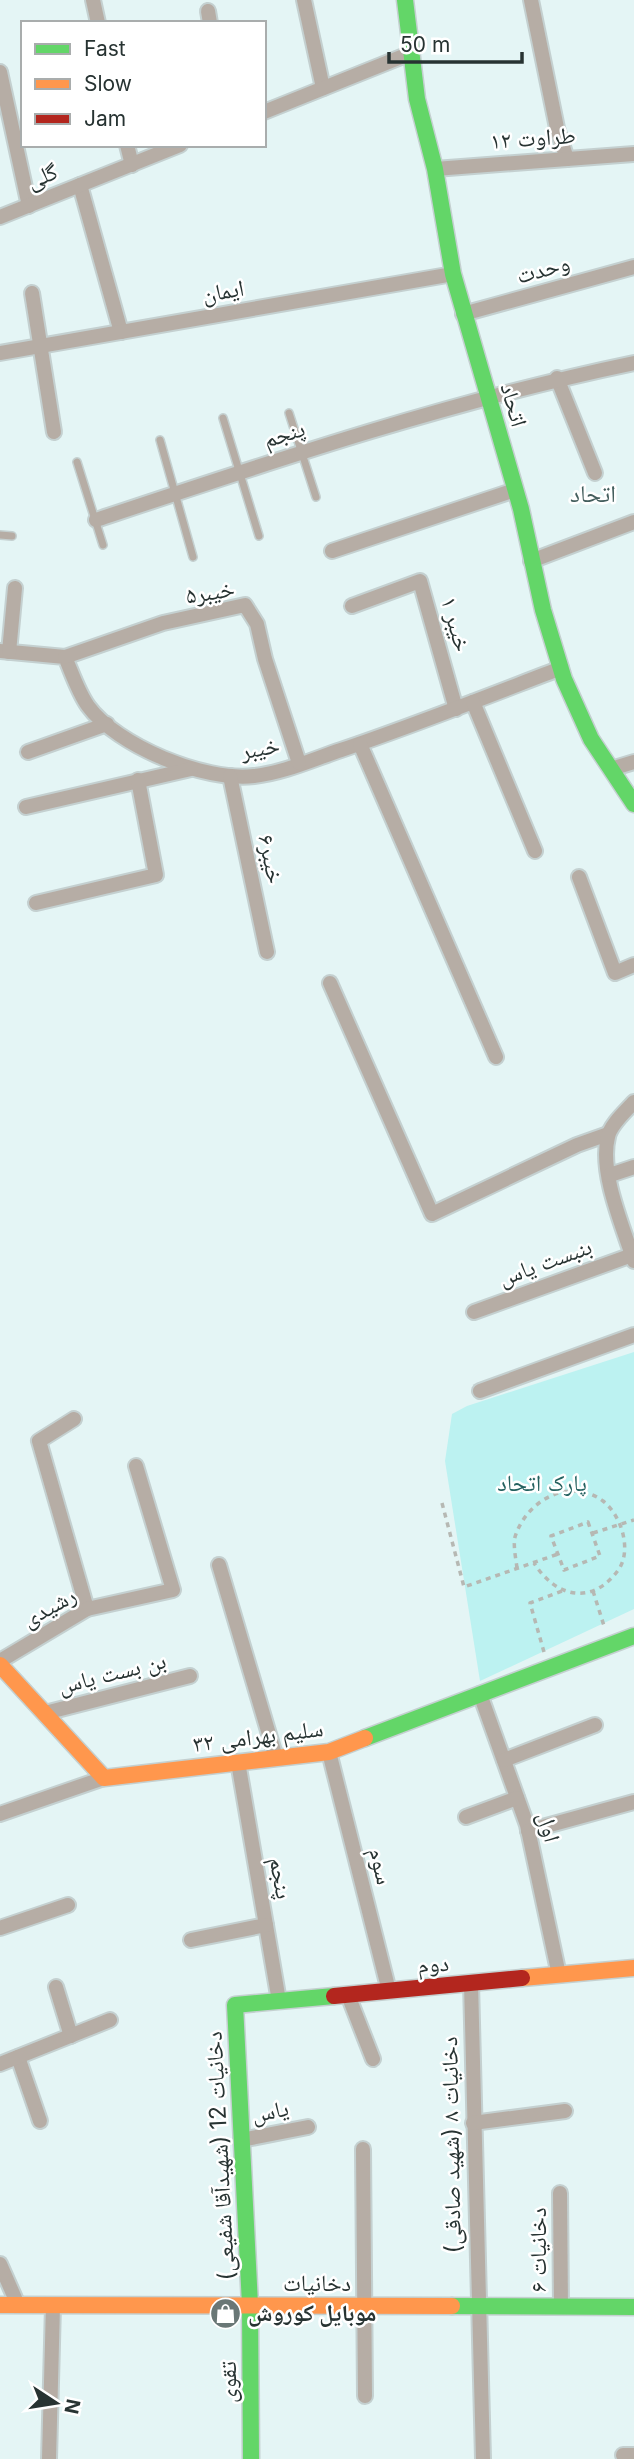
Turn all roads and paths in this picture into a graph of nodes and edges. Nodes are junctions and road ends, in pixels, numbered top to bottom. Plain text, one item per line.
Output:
1 (93, 0) edge
2 (304, 0) edge
3 (405, 0) edge
4 (531, 0) edge
5 (98, 21) edge
6 (411, 53) junction
7 (0, 72) edge
8 (323, 88) junction
9 (266, 110) edge
10 (128, 147) edge
11 (175, 147) edge
12 (634, 154) edge
13 (567, 159) junction
14 (132, 165) junction
15 (435, 169) junction
16 (80, 185) junction
17 (29, 206) junction
18 (0, 217) edge
19 (634, 267) edge
20 (453, 274) junction
21 (33, 293) dead end
22 (463, 314) junction
23 (121, 332) junction
24 (40, 347) junction
25 (0, 354) edge
26 (634, 363) edge
27 (557, 379) junction
28 (489, 398) junction
29 (289, 413) dead end
30 (223, 418) dead end
31 (54, 432) dead end
32 (160, 440) dead end
33 (301, 452) junction
34 (77, 462) dead end
35 (595, 472) dead end
36 (238, 473) junction
37 (515, 490) junction
38 (174, 494) junction
39 (316, 497) dead end
40 (96, 520) junction
41 (634, 522) edge
42 (0, 535) edge
43 (12, 536) dead end
44 (259, 536) dead end
45 (103, 545) dead end
46 (332, 551) dead end
47 (193, 557) dead end
48 (531, 561) junction
49 (15, 588) dead end
50 (352, 606) dead end
51 (5, 652) edge
52 (65, 657) junction
53 (561, 668) junction
54 (473, 702) junction
55 (456, 709) junction
56 (107, 724) junction
57 (360, 744) junction
58 (28, 752) dead end
59 (634, 762) edge
60 (299, 763) junction
61 (191, 769) junction
62 (611, 769) junction
63 (230, 776) junction
64 (138, 780) junction
65 (634, 804) edge
66 (26, 807) dead end
67 (535, 851) dead end
68 (579, 877) dead end
69 (36, 902) dead end
70 (267, 952) dead end
71 (634, 965) edge
72 (330, 983) dead end
73 (496, 1057) dead end
74 (634, 1102) edge
75 (608, 1134) junction
76 (634, 1167) edge
77 (610, 1175) junction
78 (633, 1258) edge
79 (474, 1312) dead end
80 (634, 1335) edge
81 (480, 1391) dead end
82 (74, 1419) dead end
83 (136, 1466) dead end
84 (442, 1503) dead end
85 (634, 1520) edge
86 (620, 1525) junction
87 (592, 1534) junction
88 (558, 1554) junction
89 (534, 1563) junction
90 (219, 1565) dead end
91 (517, 1568) junction
92 (562, 1591) junction
93 (593, 1591) junction
94 (87, 1609) junction
95 (634, 1636) edge
96 (610, 1645) junction
97 (0, 1663) edge
98 (549, 1669) junction
99 (190, 1676) dead end
100 (480, 1694) junction
101 (45, 1713) junction
102 (595, 1725) dead end
103 (329, 1752) junction
104 (276, 1758) junction
105 (504, 1760) junction
106 (238, 1762) junction
107 (104, 1778) junction
108 (517, 1798) junction
109 (634, 1802) edge
110 (0, 1814) edge
111 (466, 1818) dead end
112 (528, 1831) junction
113 (68, 1905) dead end
114 (266, 1925) junction
115 (0, 1928) edge
116 (191, 1940) dead end
117 (634, 1968) edge
118 (559, 1975) junction
119 (471, 1983) junction
120 (56, 1987) dead end
121 (388, 1991) junction
122 (348, 1995) junction
123 (279, 2001) junction
124 (235, 2005) joint
125 (110, 2020) dead end
126 (71, 2036) junction
127 (18, 2057) junction
128 (373, 2059) dead end
129 (0, 2064) edge
130 (565, 2112) dead end
131 (40, 2121) dead end
132 (473, 2123) junction
133 (308, 2127) dead end
134 (241, 2140) junction
135 (363, 2149) dead end
136 (560, 2193) dead end
137 (0, 2264) edge
138 (0, 2305) edge
139 (18, 2305) junction
140 (53, 2305) junction
141 (250, 2305) junction
142 (364, 2306) junction
143 (477, 2306) junction
144 (561, 2307) junction
145 (634, 2307) edge
146 (365, 2396) dead end
147 (49, 2459) edge
148 (251, 2459) edge
149 (484, 2459) edge

1 - 5 street
2 - 8 street
3 - 6 street, اتحاد
4 - 13 street
6 - 8 street
6 - 15 street, اتحاد
7 - 17 street
8 - 9 street
10 - 14 street
11 - 14 street, گلی
12 - 13 street, طراوت ۱۲
13 - 15 street, طراوت ۱۲
14 - 16 street, گلی
15 - 20 street, اتحاد
16 - 17 street, گلی
16 - 23 street
17 - 18 street, گلی
19 - 22 street, وحدت
20 - 22 street, اتحاد
20 - 23 street, ایمان
21 - 24 street
22 - 28 street, اتحاد
23 - 24 street, ایمان
24 - 25 street, ایمان
24 - 31 street
26 - 27 street, پنجم
27 - 28 street, پنجم
27 - 35 street
28 - 33 street, پنجم
28 - 37 street, اتحاد
29 - 33 lane
30 - 36 lane
32 - 38 lane
33 - 36 street, پنجم
33 - 39 lane
34 - 40 lane
36 - 38 street, پنجم
36 - 44 lane
37 - 46 street
37 - 48 street, اتحاد
38 - 40 street, پنجم
38 - 47 lane
40 - 45 lane
41 - 48 street
42 - 43 lane
48 - 53 street, اتحاد
49 - 51 street
50 - 55 street, خیبر ۱
51 - 52 street
52 - 56 street, خیبر
52 - 60 street, خیبر۵
53 - 54 street, خیبر
53 - 62 street, اتحاد
54 - 55 street, خیبر
54 - 67 street
55 - 57 street, خیبر
56 - 58 street
56 - 61 street, خیبر
57 - 60 street, خیبر
57 - 73 street
59 - 62 street
60 - 63 street, خیبر
61 - 63 street, خیبر
61 - 64 street
62 - 65 street, اتحاد
63 - 70 street, خیبر۶
64 - 66 street
64 - 69 street
68 - 71 street
72 - 75 street
74 - 75 street
75 - 77 street
76 - 77 street
77 - 78 street
78 - 79 street, بنبست یاس
80 - 81 street
82 - 94 street
83 - 94 street, رشیدی
84 - 91 path
85 - 86 path
86 - 87 path
86 - 91 path
86 - 93 path
87 - 88 path
87 - 88 path
88 - 89 path
89 - 91 path
89 - 92 path
90 - 104 street
92 - 93 path
92 - 98 path
93 - 96 path
94 - 97 street, رشیدی
95 - 96 street, سلیم بهرامی ۳۲
96 - 98 street, سلیم بهرامی ۳۲
97 - 101 street
98 - 100 street, سلیم بهرامی ۳۲
99 - 101 street, بن بست یاس
100 - 103 street, سلیم بهرامی ۳۲
100 - 105 street, اول
101 - 107 street
102 - 105 street
103 - 104 street, سلیم بهرامی ۳۲
103 - 121 street, سوم
104 - 106 street, سلیم بهرامی ۳۲
105 - 108 street, اول
106 - 107 street, سلیم بهرامی ۳۲
106 - 114 street, پنجم
107 - 110 street
108 - 111 street
108 - 112 street, اول
109 - 112 street
112 - 118 street, اول
113 - 115 street
114 - 116 street
114 - 123 street, پنجم
117 - 118 street, دوم
118 - 119 street, دوم
119 - 121 street, دوم
119 - 132 street, دخانیات ۸ (شهید صادقی)
120 - 126 street
121 - 122 street, دوم
122 - 123 street, دوم
122 - 128 street
123 - 124 street, دوم
124 - 134 street, دخانیات 12 (شهیدآقا شفیعی)
125 - 126 street
126 - 127 street
127 - 129 street
127 - 131 street
130 - 132 street
132 - 143 street, دخانیات ۸ (شهید صادقی)
133 - 134 street, یاس
134 - 141 street, دخانیات 12 (شهیدآقا شفیعی)
135 - 142 street
136 - 144 street, دخانیات ۶
137 - 139 street
138 - 139 street, دخانیات
139 - 140 street, دخانیات
140 - 141 street, دخانیات
140 - 147 street
141 - 142 street, دخانیات
141 - 148 street, تقوی
142 - 143 street, دخانیات
142 - 146 street
143 - 144 street, دخانیات
143 - 149 street, دخانیات ۸ (شهید صادقی)
144 - 145 street, دخانیات

